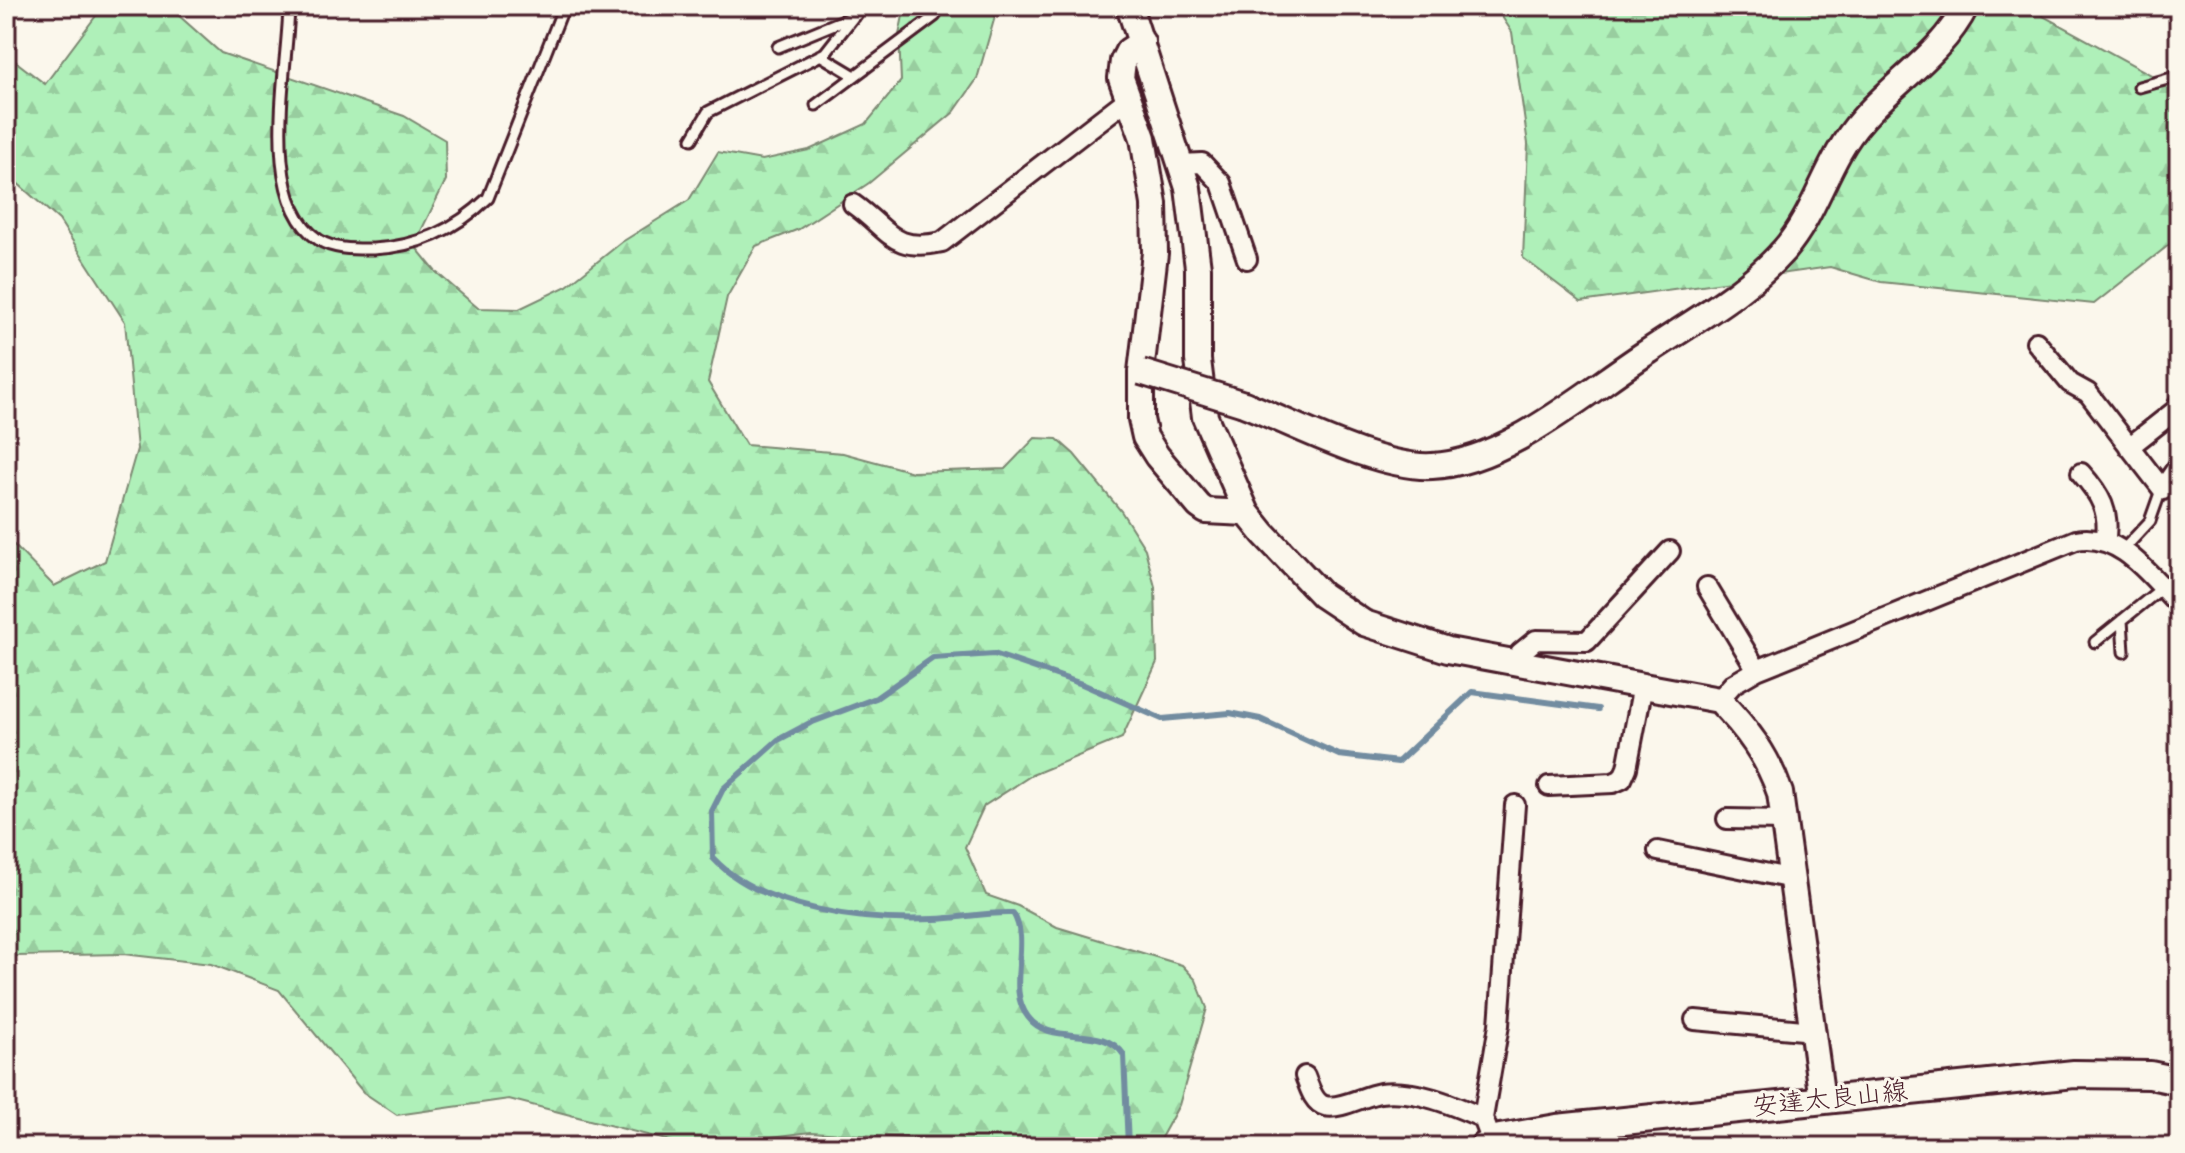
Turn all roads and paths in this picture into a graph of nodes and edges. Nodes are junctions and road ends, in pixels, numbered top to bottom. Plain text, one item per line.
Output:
1 (289, 6) edge
2 (564, 6) edge
3 (1129, 6) edge
4 (1966, 6) edge
5 (859, 9) edge
6 (935, 16) dead end
7 (1142, 42) junction
8 (778, 47) dead end
9 (820, 55) junction
10 (855, 76) junction
11 (2179, 76) edge
12 (2139, 87) dead end
13 (1129, 98) junction
14 (816, 105) dead end
15 (692, 139) dead end
16 (1182, 164) junction
17 (853, 204) dead end
18 (1247, 259) dead end
19 (2036, 342) dead end
20 (1141, 372) junction
21 (2179, 403) edge
22 (2129, 447) junction
23 (2179, 457) edge
24 (2081, 473) dead end
25 (2163, 490) junction
26 (1247, 513) junction
27 (2105, 542) junction
28 (1670, 551) dead end
29 (2122, 551) junction
30 (1707, 587) dead end
31 (2162, 588) junction
32 (2179, 605) edge
33 (2122, 620) junction
34 (2095, 642) dead end
35 (2124, 652) dead end
36 (1514, 664) junction
37 (1757, 670) junction
38 (1643, 685) junction
39 (1719, 700) junction
40 (1549, 786) dead end
41 (1515, 805) dead end
42 (1727, 819) dead end
43 (1785, 820) junction
44 (1658, 851) dead end
45 (1793, 879) junction
46 (1695, 1020) dead end
47 (1814, 1031) junction
48 (1305, 1076) dead end
49 (2179, 1081) edge
50 (1822, 1100) junction
51 (1486, 1136) edge

1 - 2 lane
3 - 7 street
4 - 20 street, bridge
5 - 8 lane
5 - 9 lane
6 - 10 lane
7 - 13 street
7 - 16 street
9 - 10 lane
9 - 15 lane
10 - 14 lane
11 - 12 lane
13 - 17 street
13 - 20 street
16 - 18 street
16 - 26 street
19 - 22 street
20 - 26 street
21 - 22 street
22 - 25 street
23 - 25 lane
24 - 27 street
25 - 29 lane
26 - 36 street
27 - 29 street
27 - 37 street
28 - 36 street
29 - 31 street
30 - 37 street
31 - 32 street
31 - 33 lane
33 - 34 lane
33 - 35 lane
36 - 38 street
37 - 39 street
38 - 39 street
38 - 40 street
39 - 43 street
41 - 51 street
42 - 43 street
43 - 45 street
44 - 45 street
45 - 47 street
46 - 47 street
47 - 50 street
48 - 51 street
49 - 50 main road, 安達太良山線
50 - 51 main road, 安達太良山線

